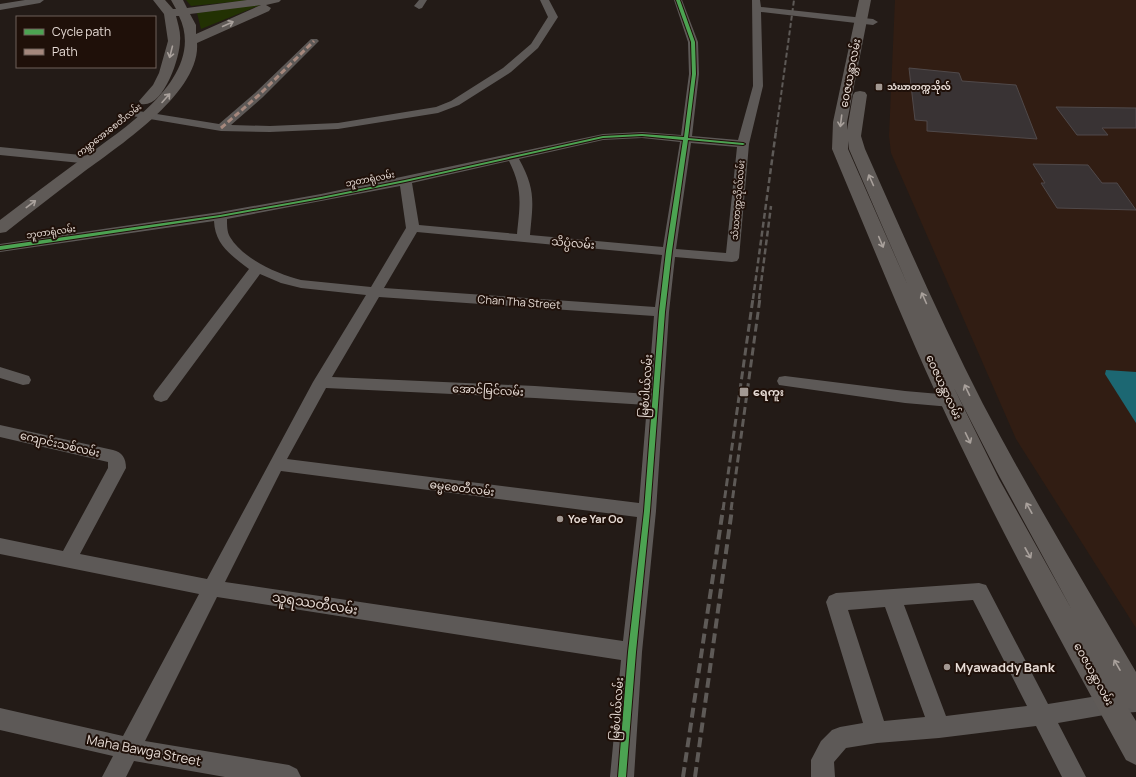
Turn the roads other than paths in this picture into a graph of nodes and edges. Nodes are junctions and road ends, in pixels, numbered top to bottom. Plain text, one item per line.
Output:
1 (40, 0) edge
2 (159, 0) edge
3 (177, 0) edge
4 (275, 0) edge
5 (282, 0) edge
6 (544, 0) edge
7 (678, 0) edge
8 (865, 0) edge
9 (876, 0) edge
10 (757, 4) edge
11 (0, 8) edge
12 (185, 11) junction
13 (170, 14) junction
14 (867, 21) junction
15 (193, 40) junction
16 (314, 41) dead end
17 (867, 53) dead end
18 (862, 84) dead end
19 (132, 113) junction
20 (147, 116) junction
21 (221, 128) junction
22 (686, 138) junction
23 (743, 144) junction
24 (0, 151) edge
25 (73, 157) junction
26 (513, 158) junction
27 (91, 160) junction
28 (405, 181) junction
29 (0, 211) edge
30 (220, 216) junction
31 (0, 228) edge
32 (413, 228) junction
33 (523, 238) junction
34 (0, 248) edge
35 (669, 251) junction
36 (732, 258) joint
37 (257, 268) junction
38 (375, 292) junction
39 (662, 312) junction
40 (0, 372) edge
41 (23, 380) dead end
42 (785, 381) dead end
43 (321, 382) junction
44 (161, 396) dead end
45 (655, 400) junction
46 (951, 401) junction
47 (0, 431) edge
48 (276, 464) junction
49 (647, 511) junction
50 (0, 546) edge
51 (68, 559) junction
52 (212, 588) junction
53 (892, 599) junction
54 (632, 652) junction
55 (1136, 698) edge
56 (1136, 702) edge
57 (1110, 704) junction
58 (1043, 715) junction
59 (0, 719) edge
60 (940, 727) junction
61 (877, 732) junction
62 (130, 749) junction
63 (1136, 750) edge
64 (114, 777) edge
65 (289, 777) edge
66 (622, 777) edge
67 (823, 777) edge
68 (1074, 777) edge

1 - 11 street
2 - 13 main road, ကမ္ဘာအေးစေတီလမ်း
3 - 12 main road
4 - 12 main road
15 -> 5 main road
6 - 21 street
7 - 22 street, မြစံပါယ်လမ်း
8 - 14 main road, ဝေဇယန္တာလမ်း
9 - 14 main road, ဝေဇယန္တာလမ်း
10 - 14 street
10 - 23 street, သံဃတက္ကသိုလ်လမ်း
12 - 13 main road
12 - 15 main road
13 -> 19 main road, ကမ္ဘာအေးစေတီလမ်း
14 - 17 main road, ဝေဇယန္တာလမ်း
14 -> 46 main road, ဝေဇယန္တာလမ်း
20 -> 15 main road, ကမ္ဘာအေးစေတီလမ်း
16 - 21 street
55 -> 18 main road, ဝေဇယန္တာလမ်း
19 - 20 street
19 - 25 main road, ကမ္ဘာအေးစေတီလမ်း
20 - 21 street
20 - 27 main road, ကမ္ဘာအေးစေတီလမ်း
22 - 23 street, ဘူတာရုံလမ်း
22 - 26 street, ဘူတာရုံလမ်း
22 - 35 street, မြစံပါယ်လမ်း
23 - 36 street, သံဃတက္ကသိုလ်လမ်း
24 - 25 street
25 - 27 street
25 - 29 main road, ကမ္ဘာအေးစေတီလမ်း
26 - 28 street, ဘူတာရုံလမ်း
26 - 33 street
31 -> 27 main road, ကမ္ဘာအေးစေတီလမ်း
28 - 30 street, ဘူတာရုံလမ်း
28 - 32 street
30 - 34 street, ဘူတာရုံလမ်း
30 - 37 street, Chan Tha Street
32 - 33 street, သိပ္ပံလမ်း
32 - 38 street
33 - 35 street, သိပ္ပံလမ်း
35 - 36 street, သိပ္ပံလမ်း
35 - 39 street, မြစံပါယ်လမ်း
37 - 38 street, Chan Tha Street
37 - 44 street
38 - 39 street, Chan Tha Street
38 - 43 street
39 - 45 street, မြစံပါယ်လမ်း
40 - 41 street
42 - 46 street
43 - 45 street, အောင်မြင်လမ်း
43 - 48 street
45 - 49 street, မြစံပါယ်လမ်း
46 -> 57 main road, ဝေဇယန္တာလမ်း
47 - 51 street, ကျောင်းသစ်လမ်း
48 - 49 street, ဓမ္မစေတီလမ်း
48 - 52 street
49 - 54 street, မြစံပါယ်လမ်း
50 - 51 street, သူရဿတီလမ်း
51 - 52 street, သူရဿတီလမ်း
52 - 54 street, သူရဿတီလမ်း
52 - 62 street
53 - 58 street
53 - 60 street
53 - 61 street
54 - 66 street, မြစံပါယ်လမ်း
56 - 57 street
57 - 58 street
57 - 63 main road, ဝေဇယန္တာလမ်း
58 - 60 street
58 - 68 street
59 - 62 street, Maha Bawga Street
60 - 61 street
61 - 67 street
62 - 64 street
62 - 65 street, Maha Bawga Street

